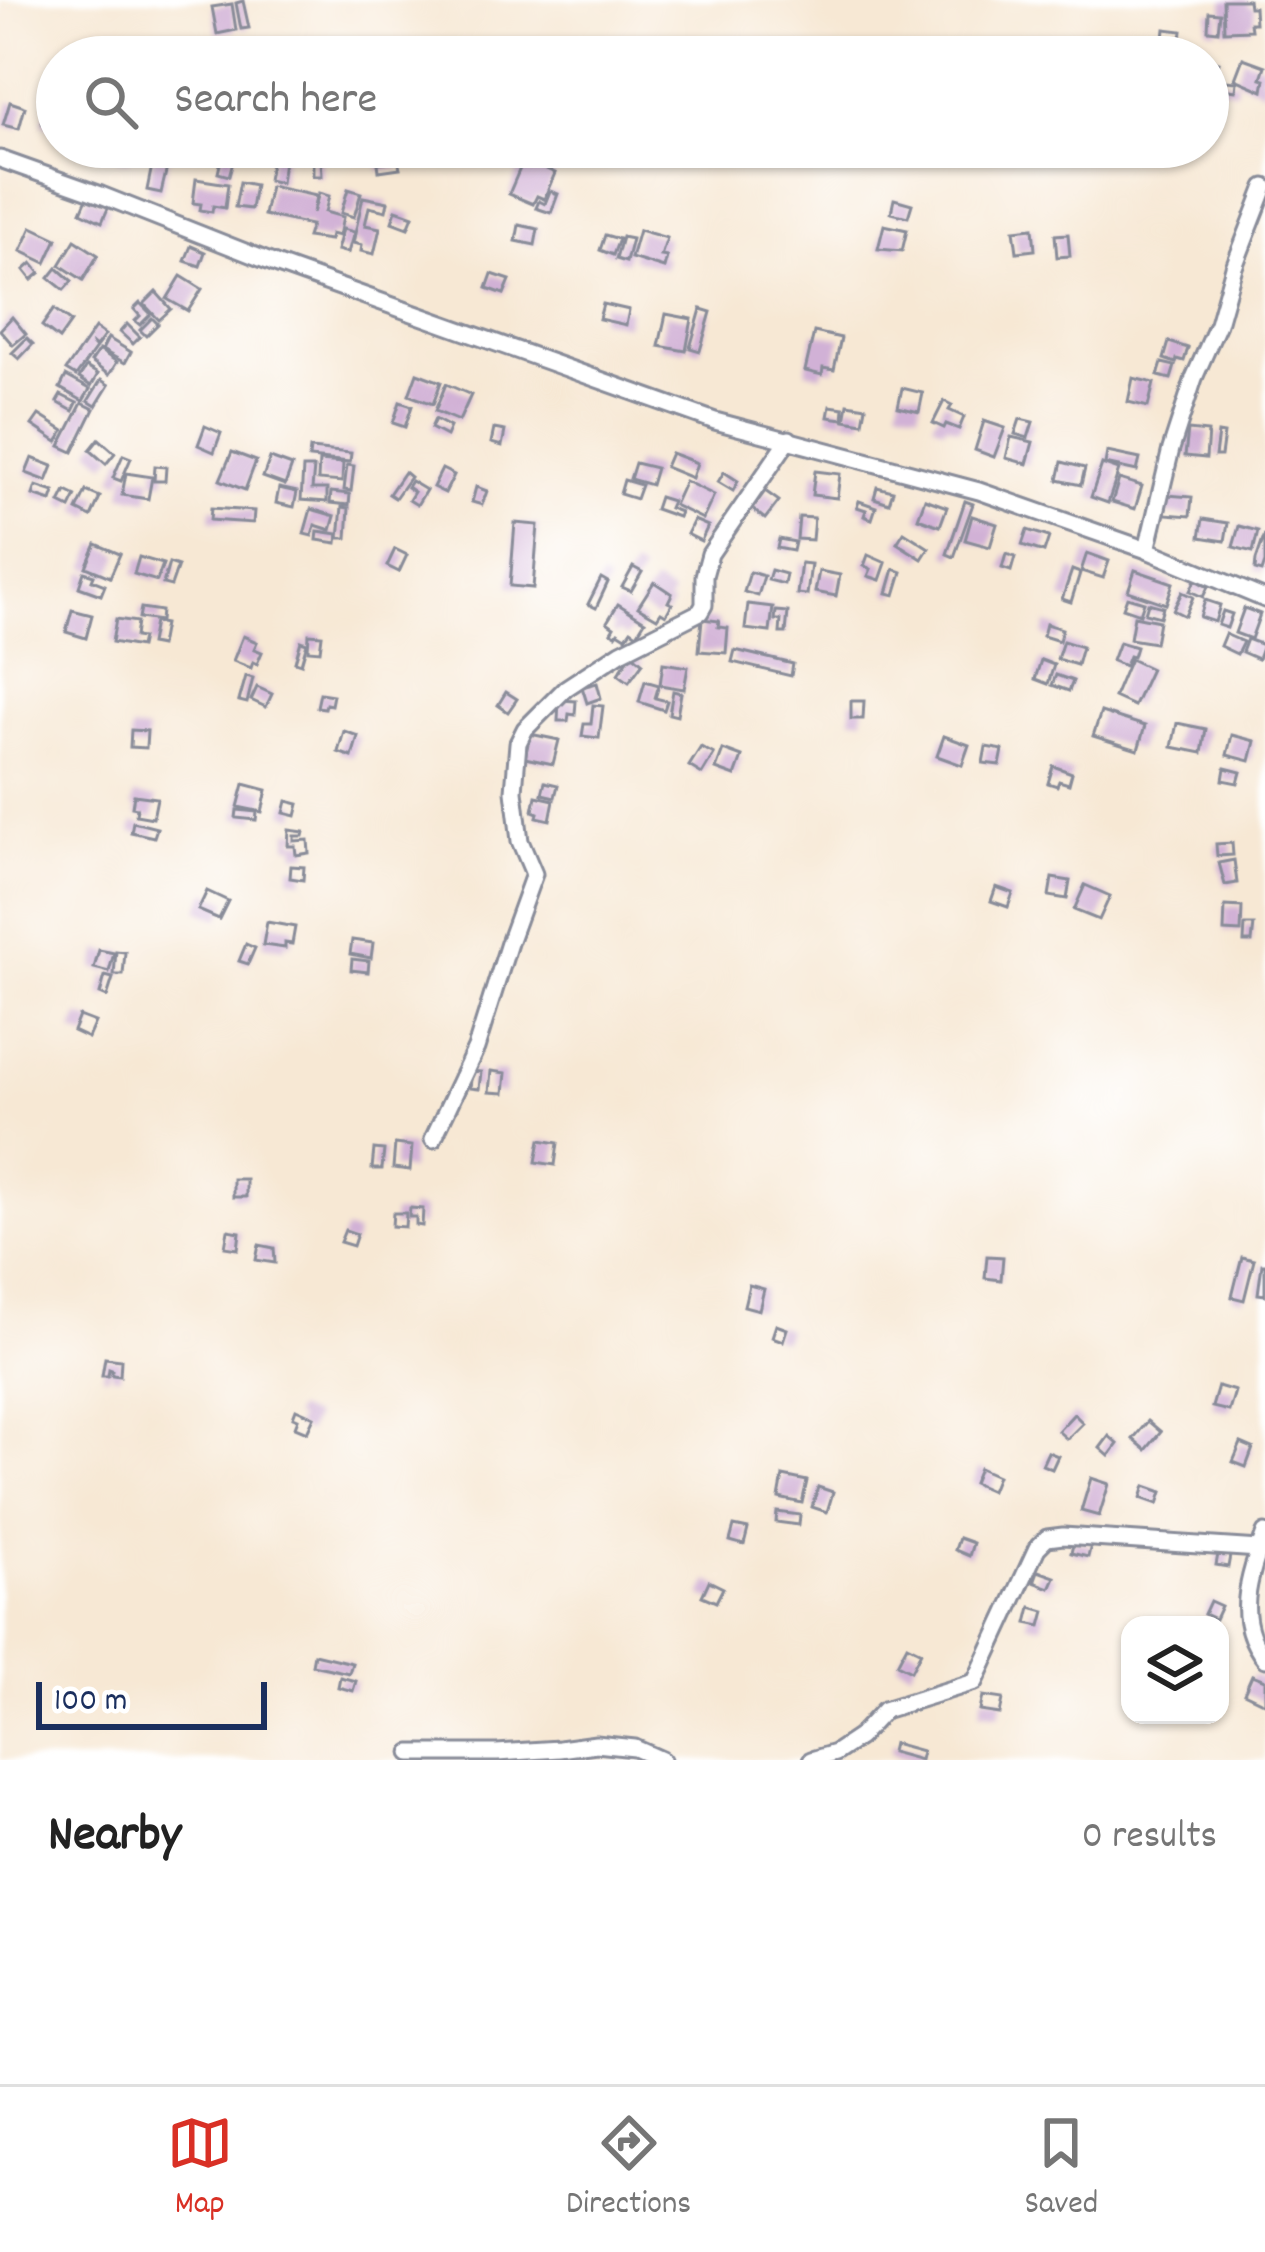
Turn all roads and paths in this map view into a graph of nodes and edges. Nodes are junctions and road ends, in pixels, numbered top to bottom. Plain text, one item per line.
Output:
1 (0, 159) edge
2 (1265, 187) edge
3 (789, 439) junction
4 (1147, 550) junction
5 (1265, 599) edge
6 (433, 1139) dead end
7 (1262, 1541) edge
8 (1265, 1660) edge
9 (410, 1753) dead end
10 (662, 1760) edge
11 (811, 1760) edge

1 - 3 street
2 - 4 street
3 - 4 street
3 - 6 street
4 - 5 street
7 - 8 street
7 - 11 street
9 - 10 street

